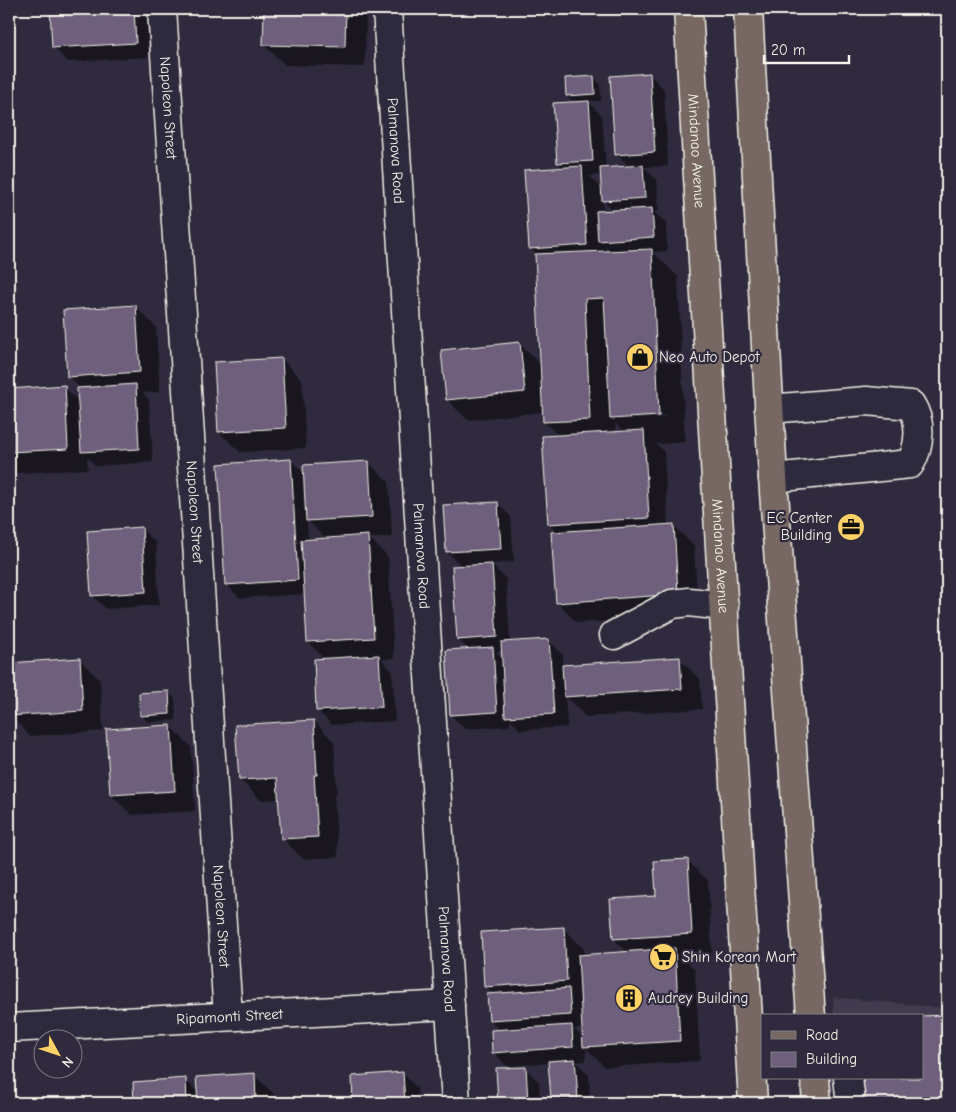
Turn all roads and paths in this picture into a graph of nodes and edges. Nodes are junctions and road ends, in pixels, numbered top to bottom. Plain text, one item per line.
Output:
1 (162, 9) edge
2 (387, 9) edge
3 (688, 9) edge
4 (748, 9) edge
5 (769, 409) junction
6 (773, 478) junction
7 (724, 606) junction
8 (614, 635) dead end
9 (450, 1005) junction
10 (811, 1014) edge
11 (228, 1016) junction
12 (9, 1028) edge
13 (815, 1080) edge
14 (848, 1080) edge
15 (456, 1103) edge
16 (754, 1103) edge
17 (816, 1103) edge
18 (851, 1103) edge

1 - 11 street, Napoleon Street
2 - 9 street, Palmanova Road
3 - 7 main road, Mindanao Avenue
4 - 5 main road
5 - 6 main road
5 - 6 street
6 - 10 main road
7 - 8 street
7 - 16 main road, Mindanao Avenue
9 - 11 street, Ripamonti Street
9 - 15 street, Palmanova Road
11 - 12 street, Ripamonti Street
13 - 17 main road
14 - 18 street

